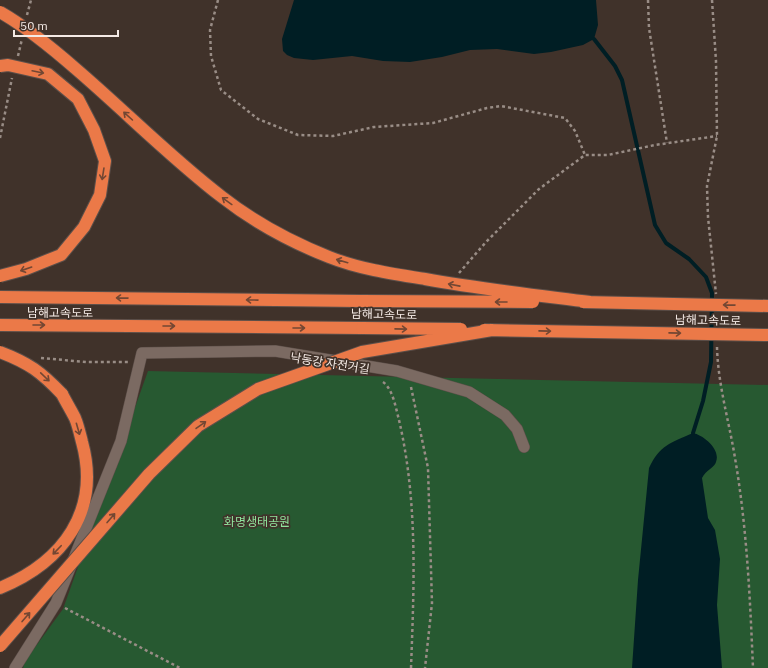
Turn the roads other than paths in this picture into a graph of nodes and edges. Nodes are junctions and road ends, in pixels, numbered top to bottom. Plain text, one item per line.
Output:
1 (0, 12) edge
2 (0, 66) edge
3 (0, 276) edge
4 (0, 297) edge
5 (590, 302) junction
6 (768, 306) edge
7 (0, 325) edge
8 (492, 330) junction
9 (768, 335) edge
10 (0, 352) edge
11 (524, 447) dead end
12 (0, 588) edge
13 (0, 646) edge
14 (15, 668) edge

5 -> 1 highway, bridge
2 -> 3 highway, bridge
5 -> 4 highway, 남해고속도로, bridge
6 -> 5 highway, 남해고속도로, bridge
7 -> 8 highway, 남해고속도로, bridge
8 -> 9 highway, 남해고속도로, bridge
13 -> 8 highway, bridge
10 -> 12 highway, bridge
11 - 14 street

